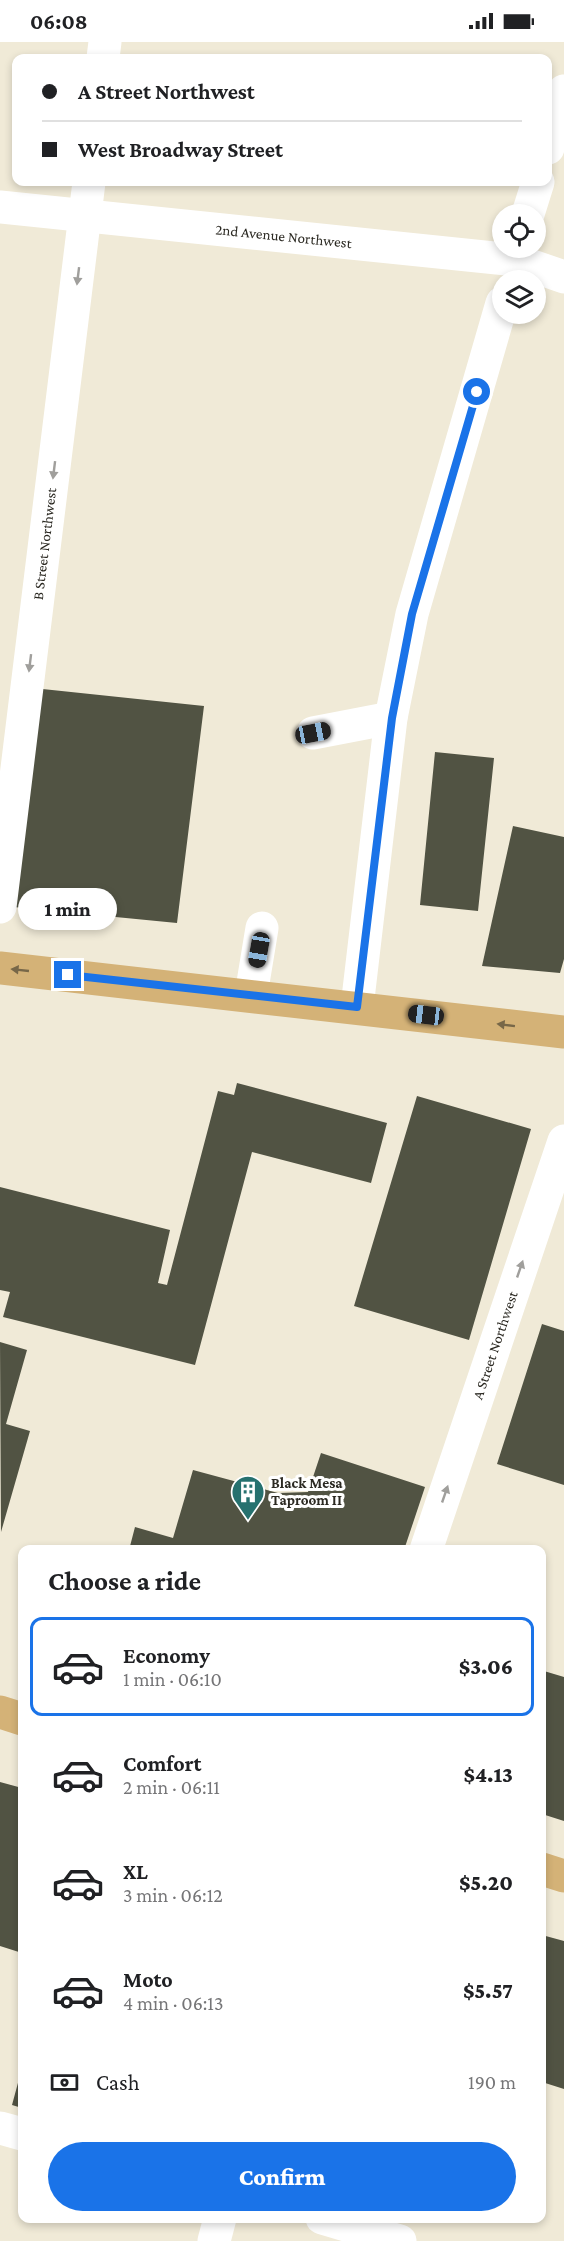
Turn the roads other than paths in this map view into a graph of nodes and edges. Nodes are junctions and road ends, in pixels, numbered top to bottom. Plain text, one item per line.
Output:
1 (564, 91) edge
2 (552, 134) edge
3 (89, 186) edge
4 (537, 186) edge
5 (531, 204) edge
6 (0, 207) edge
7 (85, 218) junction
8 (514, 263) edge
9 (564, 277) edge
10 (496, 324) edge
11 (392, 718) junction
12 (313, 733) dead end
13 (0, 907) edge
14 (262, 928) dead end
15 (0, 968) edge
16 (251, 995) junction
17 (357, 1007) junction
18 (564, 1032) edge
19 (564, 1141) edge
20 (428, 1545) edge
21 (0, 1712) edge
22 (18, 1718) edge
23 (546, 1870) edge
24 (564, 1876) edge
25 (0, 2128) edge
26 (18, 2133) edge
27 (219, 2223) edge
28 (339, 2223) edge
29 (214, 2241) edge
30 (400, 2241) edge

1 - 2 street
3 - 7 street, B Street Northwest
4 - 5 street
6 - 7 street, 2nd Avenue Northwest
7 - 8 street, 2nd Avenue Northwest
7 -> 13 street, B Street Northwest
8 - 9 street, 2nd Avenue Northwest
10 - 11 street
11 - 12 street
11 - 17 street
14 - 16 street
16 -> 15 main road
16 - 17 main road
18 -> 17 main road
20 -> 19 street, A Street Northwest
21 - 22 main road
23 - 24 main road
25 - 26 street
27 - 29 street
28 - 30 street

